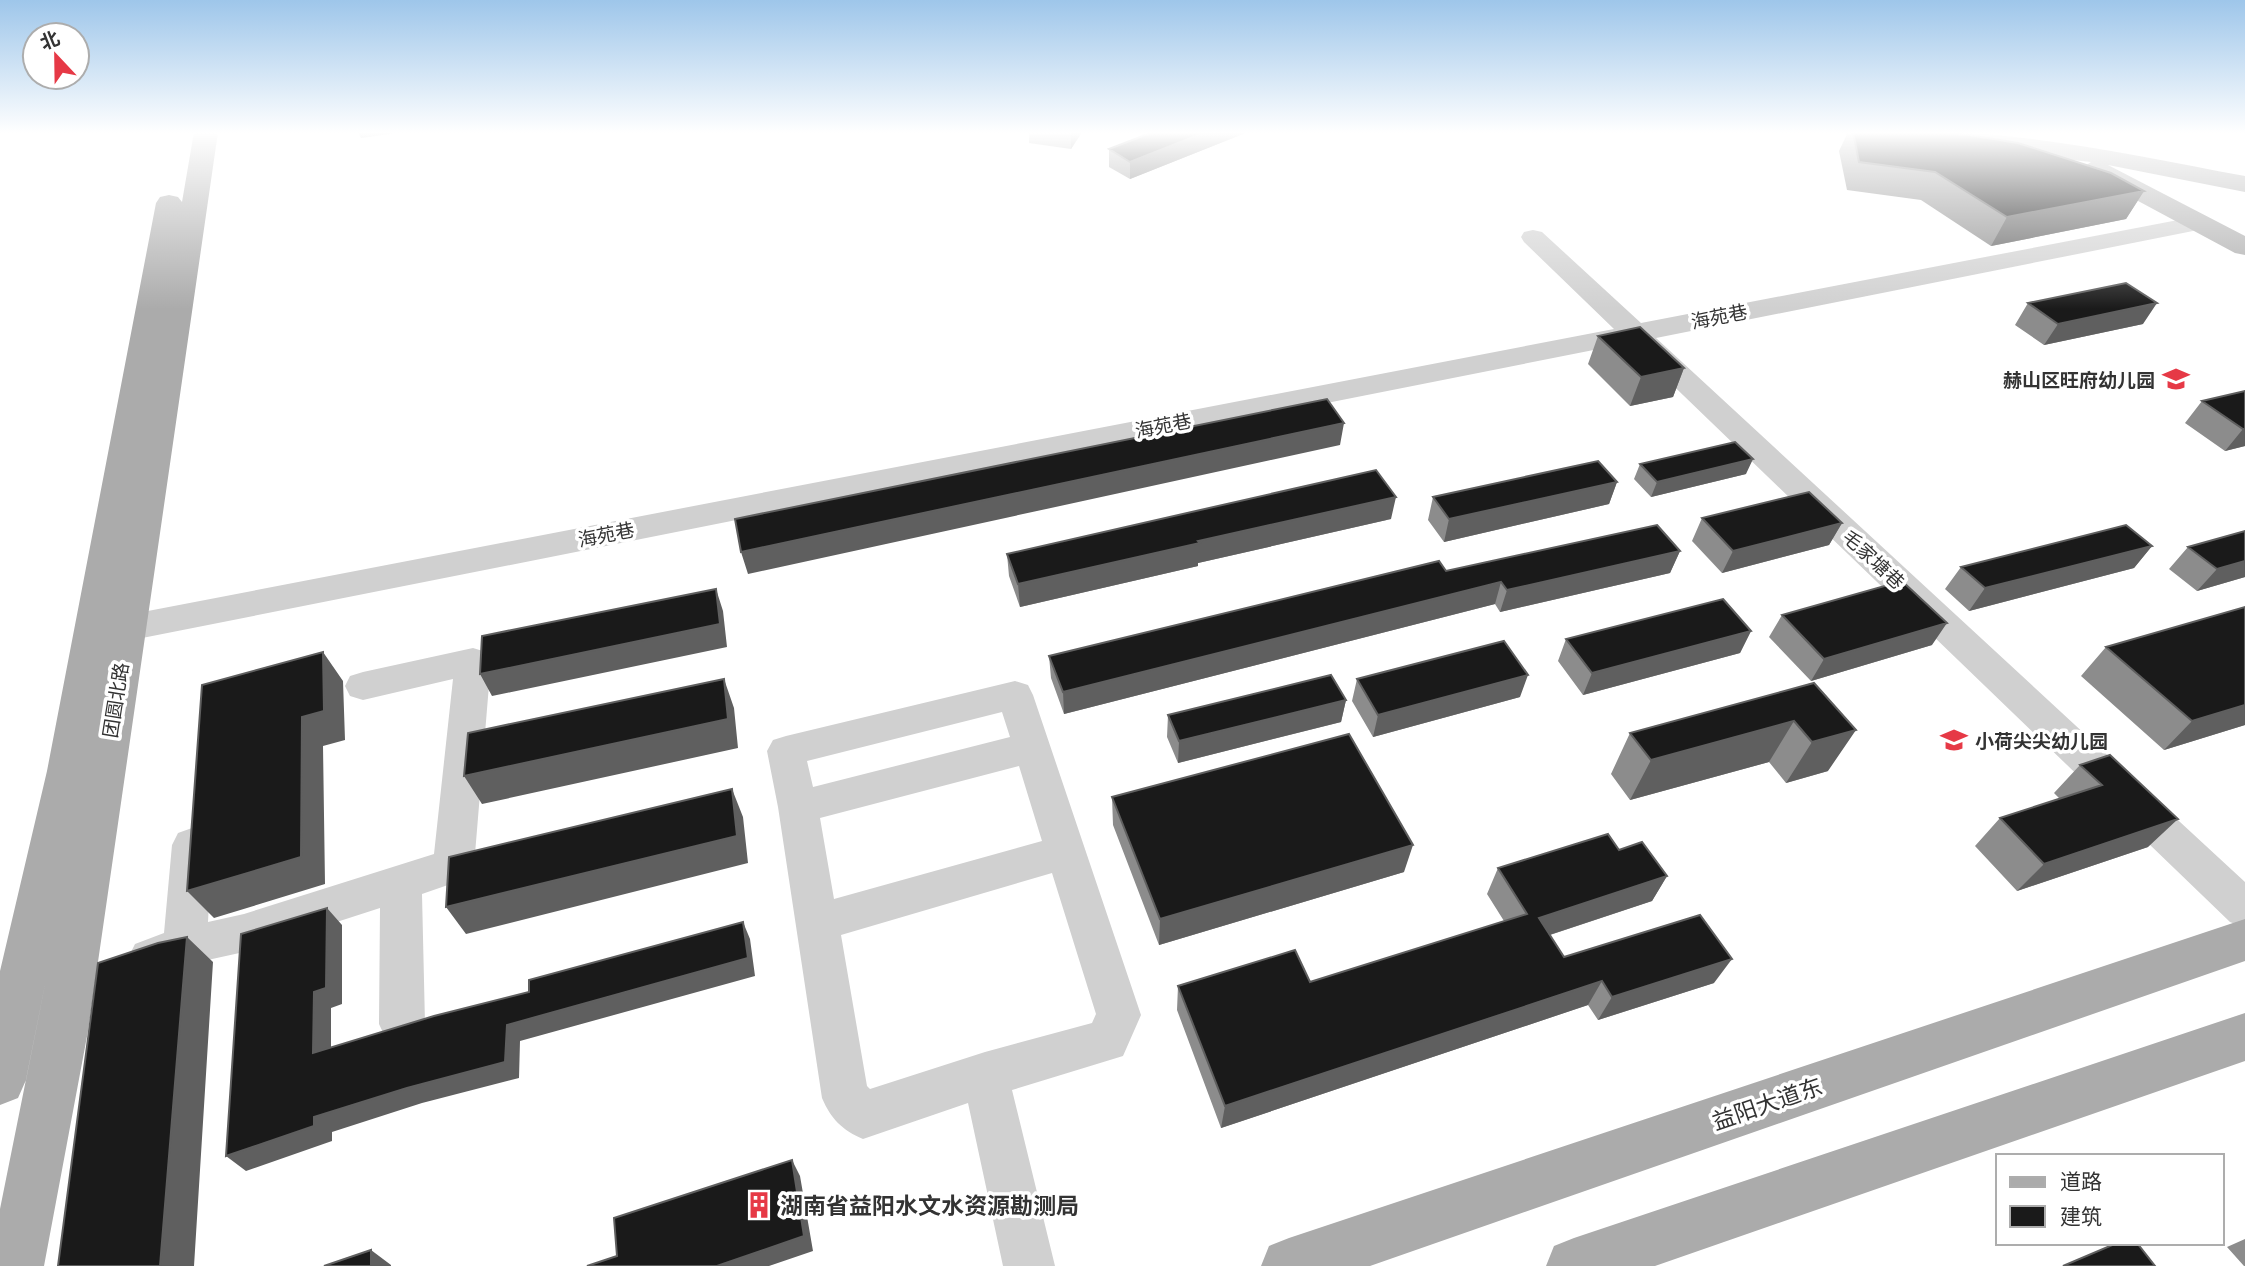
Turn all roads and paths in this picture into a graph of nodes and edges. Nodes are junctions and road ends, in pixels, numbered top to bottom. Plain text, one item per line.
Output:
1 (171, 191) edge
2 (197, 191) edge
3 (2151, 191) edge
4 (2169, 191) edge
5 (2199, 223) junction
6 (2245, 231) edge
7 (1533, 237) dead end
8 (2245, 247) edge
9 (1634, 332) junction
10 (127, 628) junction
11 (363, 685) dead end
12 (1032, 747) junction
13 (194, 807) edge
14 (798, 807) junction
15 (1066, 852) junction
16 (401, 883) junction
17 (2245, 909) edge
18 (817, 923) junction
19 (2245, 940) edge
20 (185, 946) junction
21 (70, 984) junction
22 (402, 1024) edge
23 (2245, 1037) edge
24 (985, 1075) junction
25 (0, 1080) edge
26 (16, 1266) edge
27 (1029, 1266) edge
28 (1289, 1266) edge
29 (1574, 1266) edge

1 - 25 main road, 团圆北路
2 - 10 main road, 团圆北路
3 - 5 main road
4 - 6 main road
5 - 8 main road
5 - 9 street, 海苑巷
7 - 9 street, 毛家塘巷
9 - 10 street, 海苑巷
9 - 17 street, 毛家塘巷
10 - 21 main road, 团圆北路
11 - 16 street
12 - 14 street
12 - 14 street
12 - 15 street
13 - 20 street
14 - 18 street
15 - 18 street
15 - 24 street
16 - 20 street
16 - 22 street
18 - 24 street
19 - 28 main road, 益阳大道东
20 - 21 street
21 - 26 main road, 团圆北路
23 - 29 main road
24 - 27 street

